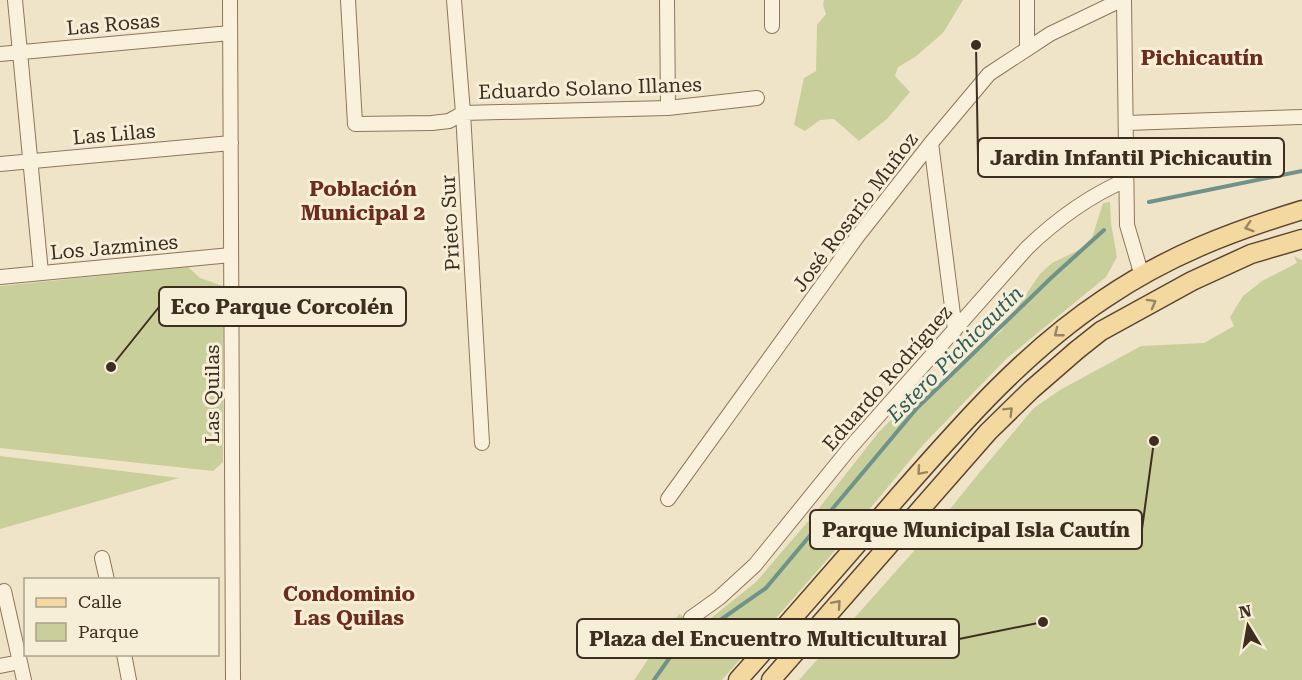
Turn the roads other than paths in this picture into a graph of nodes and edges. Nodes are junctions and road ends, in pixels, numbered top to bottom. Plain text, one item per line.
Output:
1 (15, 0) edge
2 (230, 0) edge
3 (348, 0) edge
4 (454, 0) edge
5 (667, 0) edge
6 (772, 0) edge
7 (1027, 0) edge
8 (1122, 0) edge
9 (772, 26) dead end
10 (230, 33) junction
11 (1027, 49) junction
12 (20, 52) junction
13 (0, 54) edge
14 (758, 98) dead end
15 (668, 108) junction
16 (463, 113) junction
17 (1302, 117) edge
18 (1126, 123) junction
19 (231, 143) junction
20 (931, 143) junction
21 (31, 161) junction
22 (0, 164) edge
23 (1126, 180) junction
24 (1302, 210) edge
25 (1302, 239) edge
26 (231, 255) junction
27 (41, 273) junction
28 (1142, 276) junction
29 (0, 277) edge
30 (956, 330) junction
31 (1101, 331) junction
32 (482, 443) dead end
33 (668, 499) dead end
34 (102, 558) dead end
35 (107, 578) edge
36 (233, 583) junction
37 (219, 587) edge
38 (4, 591) dead end
39 (691, 618) dead end
40 (20, 632) edge
41 (124, 656) edge
42 (20, 662) junction
43 (0, 666) edge
44 (24, 680) edge
45 (129, 680) edge
46 (233, 680) edge
47 (738, 680) edge
48 (771, 680) edge

1 - 12 street
2 - 10 street, Las Quilas
3 - 16 street, Eduardo Solano Illanes
4 - 16 street, Prieto Sur
5 - 15 street
6 - 9 street
7 - 11 street
8 - 11 street, José Rosario Muñoz
8 - 18 street
10 - 12 street, Las Rosas
10 - 19 street, Las Quilas
11 - 20 street, José Rosario Muñoz
12 - 13 street, Las Rosas
12 - 21 street
14 - 15 street, Eduardo Solano Illanes
15 - 16 street, Eduardo Solano Illanes
16 - 32 street, Prieto Sur
17 - 18 street
18 - 23 street
19 - 21 street, Las Lilas
19 - 26 street, Las Quilas
20 - 30 street
20 - 33 street, José Rosario Muñoz
21 - 22 street, Las Lilas
21 - 27 street
23 - 28 street
23 - 30 street, Eduardo Rodríguez
24 -> 28 main road
31 -> 25 main road
26 - 27 street, Los Jazmines
26 - 36 street, Las Quilas
27 - 29 street, Los Jazmines
28 - 31 main road
28 -> 47 main road
30 - 39 street, Eduardo Rodríguez
48 -> 31 main road
34 - 35 street
36 - 37 street
36 - 46 street, Las Quilas
38 - 40 street
40 - 42 street
41 - 45 street
42 - 43 street
42 - 44 street

